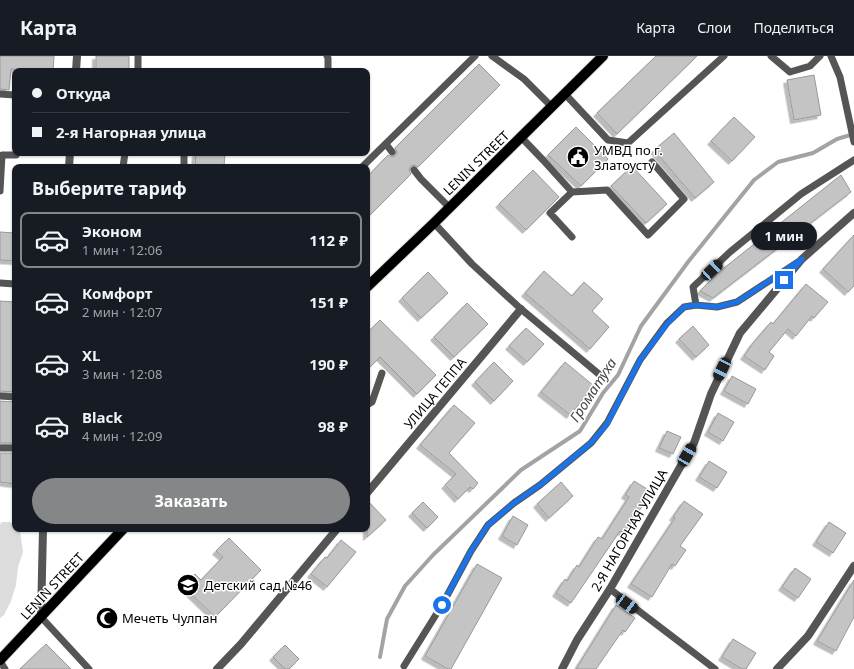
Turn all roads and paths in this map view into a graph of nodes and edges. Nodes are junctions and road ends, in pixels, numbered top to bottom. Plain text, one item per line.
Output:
1 (77, 56) edge
2 (138, 56) edge
3 (327, 56) edge
4 (475, 56) edge
5 (492, 56) edge
6 (603, 56) edge
7 (724, 56) edge
8 (771, 56) edge
9 (820, 56) edge
10 (831, 56) edge
11 (76, 68) edge
12 (138, 68) edge
13 (328, 68) edge
14 (0, 94) edge
15 (565, 94) junction
16 (12, 95) edge
17 (552, 107) junction
18 (521, 137) junction
19 (854, 142) edge
20 (386, 144) junction
21 (392, 152) dead end
22 (12, 155) edge
23 (854, 160) edge
24 (652, 162) dead end
25 (365, 164) edge
26 (414, 170) dead end
27 (0, 192) edge
28 (572, 192) junction
29 (449, 207) junction
30 (854, 213) edge
31 (434, 223) junction
32 (572, 237) dead end
33 (802, 259) junction
34 (0, 283) edge
35 (12, 284) edge
36 (370, 284) edge
37 (696, 305) junction
38 (521, 309) junction
39 (382, 373) dead end
40 (600, 375) dead end
41 (0, 396) edge
42 (12, 396) edge
43 (370, 404) edge
44 (0, 448) edge
45 (12, 448) edge
46 (370, 489) edge
47 (43, 532) edge
48 (120, 532) edge
49 (334, 532) edge
50 (854, 566) edge
51 (610, 589) junction
52 (41, 617) junction
53 (0, 661) edge
54 (404, 666) dead end
55 (5, 669) edge
56 (89, 669) edge
57 (216, 669) edge
58 (562, 669) edge
59 (715, 669) edge
60 (777, 669) edge

1 - 11 street
2 - 12 lane
3 - 13 lane
4 - 20 lane
5 - 17 lane
6 - 15 main road, LENIN STREET
7 - 15 lane
8 - 9 lane
10 - 19 lane
14 - 16 lane
15 - 17 main road, LENIN STREET
17 - 18 main road, LENIN STREET
18 - 28 lane
18 - 29 main road, LENIN STREET
20 - 21 lane
20 - 25 lane
22 - 27 lane
23 - 37 lane
24 - 28 lane
26 - 29 lane
28 - 32 lane
29 - 31 main road, LENIN STREET
30 - 33 street, 2-Я НАГОРНАЯ УЛИЦА
31 - 36 main road, LENIN STREET
31 - 38 lane
33 - 37 lane
33 - 51 street, 2-Я НАГОРНАЯ УЛИЦА
34 - 35 lane
37 - 54 lane
38 - 40 lane
38 - 46 street, УЛИЦА ГЕППА
39 - 43 lane
41 - 42 lane
44 - 45 lane
47 - 52 street
48 - 52 main road, LENIN STREET
49 - 57 street
50 - 60 street
51 - 58 street, 2-Я НАГОРНАЯ УЛИЦА
51 - 59 lane
52 - 53 main road, LENIN STREET
52 - 56 lane
53 - 55 lane

